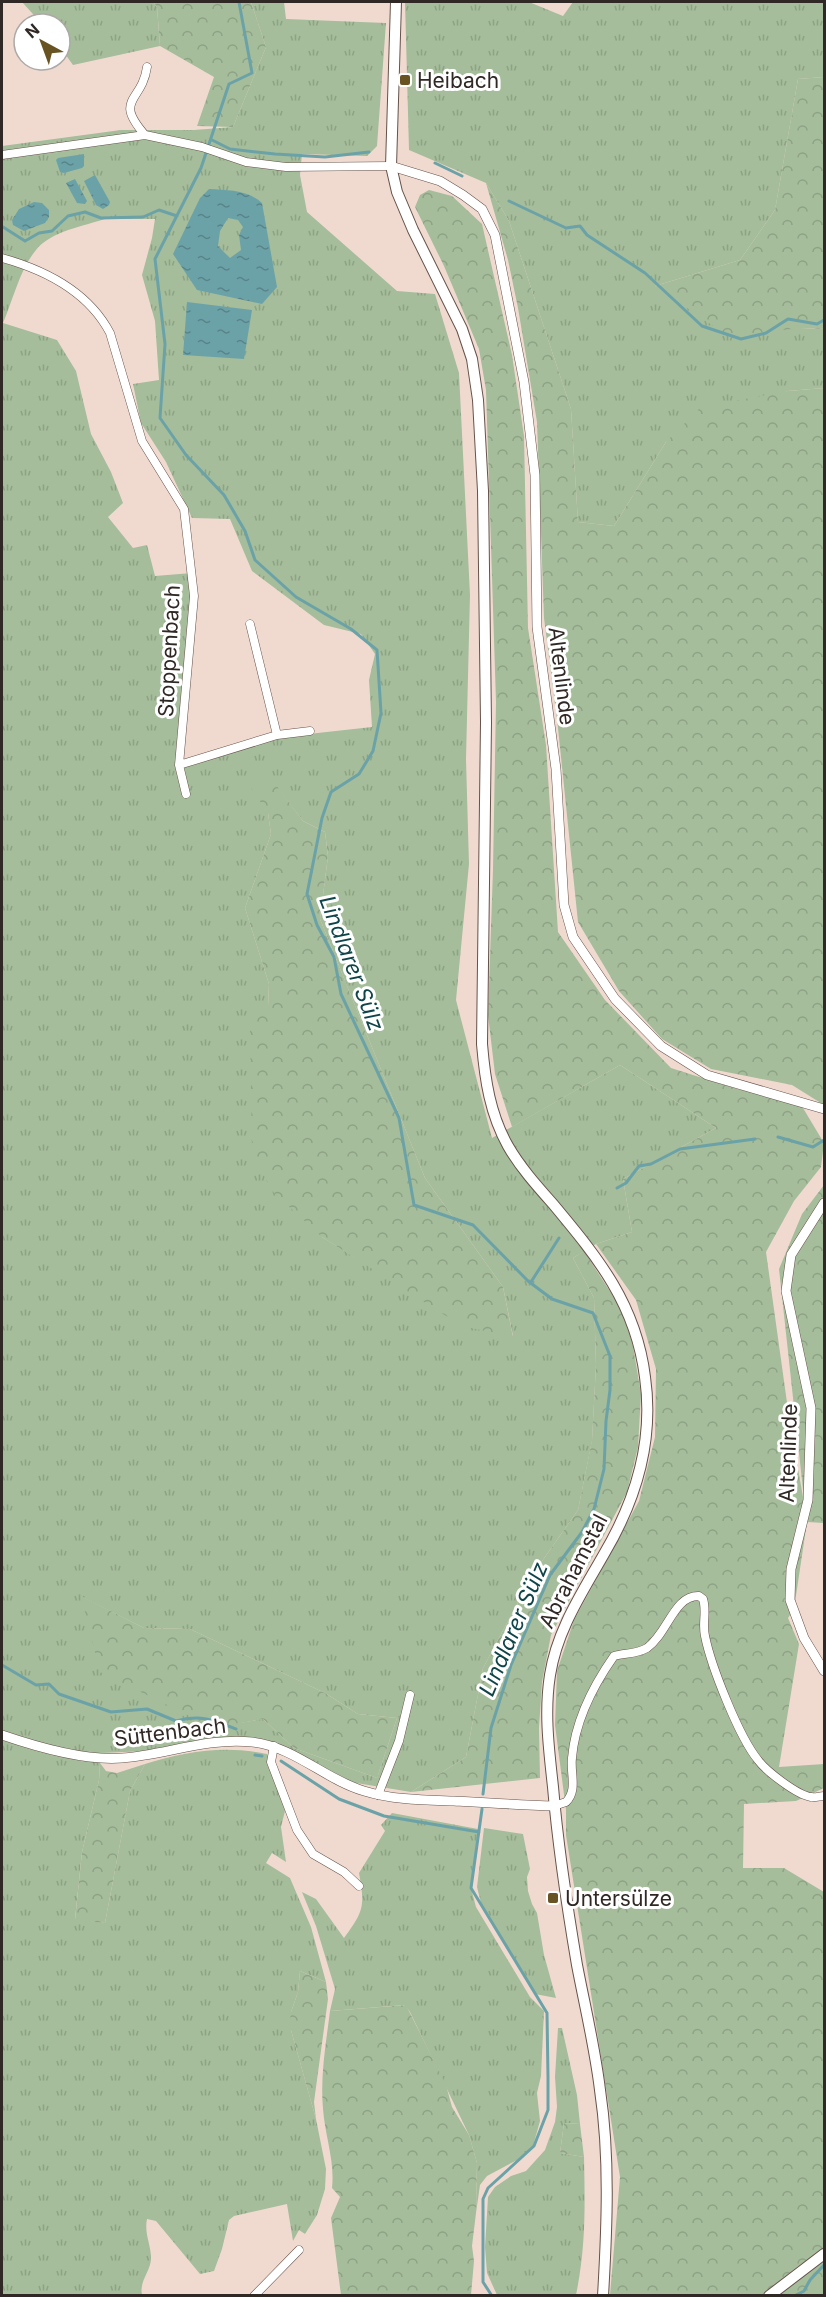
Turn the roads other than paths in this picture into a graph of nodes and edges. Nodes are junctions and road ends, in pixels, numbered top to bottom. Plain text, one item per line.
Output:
1 (396, 2) edge
2 (147, 67) dead end
3 (145, 135) junction
4 (2, 155) edge
5 (391, 166) junction
6 (2, 258) edge
7 (250, 624) dead end
8 (310, 731) dead end
9 (277, 735) junction
10 (179, 765) junction
11 (186, 794) dead end
12 (825, 1109) edge
13 (825, 1203) edge
14 (825, 1671) edge
15 (410, 1695) dead end
16 (2, 1735) edge
17 (274, 1746) junction
18 (378, 1795) junction
19 (825, 1796) edge
20 (554, 1806) junction
21 (359, 1886) dead end
22 (299, 2250) dead end
23 (825, 2254) edge
24 (254, 2295) edge
25 (603, 2295) edge
26 (769, 2295) edge

1 - 5 main road, Abrahamstal
2 - 3 street
3 - 4 street
3 - 5 street
5 - 12 street, Altenlinde
5 - 20 main road, Abrahamstal
6 - 10 street, Stoppenbach
7 - 9 street
8 - 9 street
9 - 10 street
10 - 11 street, Stoppenbach
13 - 14 street, Altenlinde
15 - 18 street
16 - 17 street, Süttenbach
17 - 18 street, Süttenbach
17 - 21 street
18 - 20 street, Süttenbach
19 - 20 street
20 - 25 main road, Abrahamstal
22 - 24 street
23 - 26 main road

